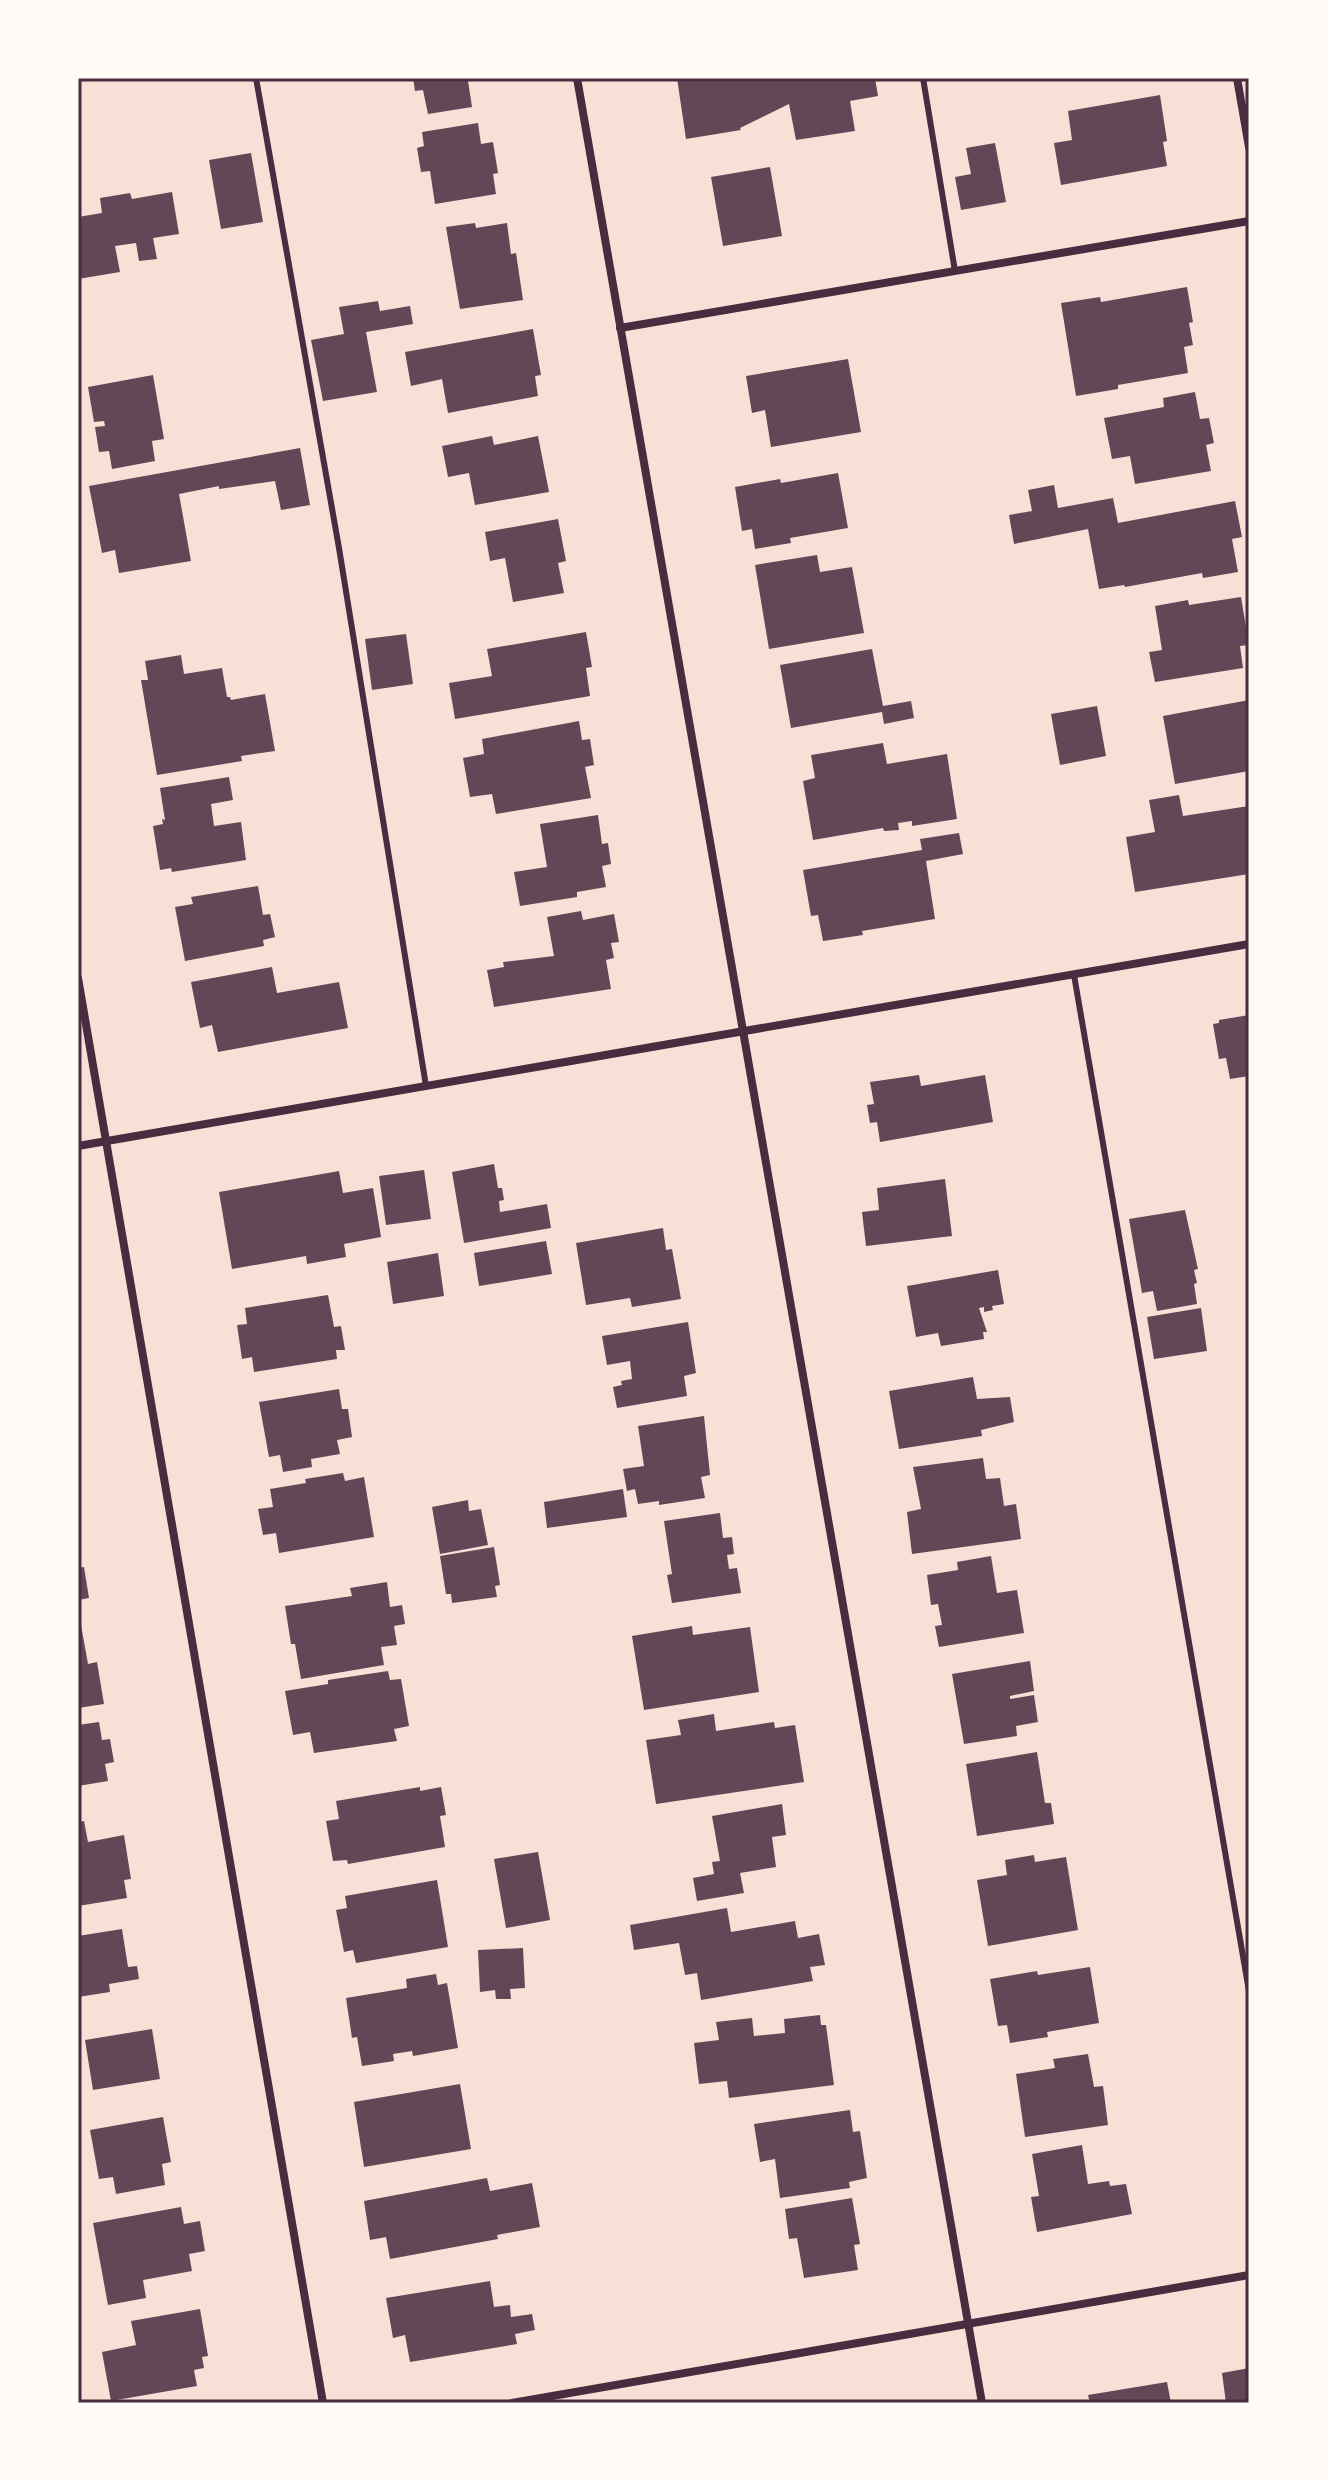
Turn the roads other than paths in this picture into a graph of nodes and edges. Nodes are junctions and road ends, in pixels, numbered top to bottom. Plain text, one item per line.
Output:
1 (256, 78) edge
2 (577, 78) edge
3 (923, 78) edge
4 (1237, 78) edge
5 (1249, 147) edge
6 (1249, 221) edge
7 (955, 271) junction
8 (620, 328) junction
9 (1249, 944) edge
10 (1074, 975) junction
11 (78, 978) edge
12 (743, 1032) junction
13 (426, 1086) junction
14 (106, 1141) junction
15 (78, 1146) edge
16 (1249, 1991) edge
17 (1249, 2275) edge
18 (968, 2324) junction
19 (323, 2403) edge
20 (512, 2403) edge
21 (982, 2403) edge

1 - 13 lane
2 - 8 street
3 - 7 lane
4 - 5 street
6 - 7 street
7 - 8 street
8 - 12 street
9 - 10 street
10 - 12 street
10 - 16 lane
11 - 14 street
12 - 13 street
12 - 18 street
13 - 14 street
14 - 15 street
14 - 19 street
17 - 18 street
18 - 20 street
18 - 21 street

